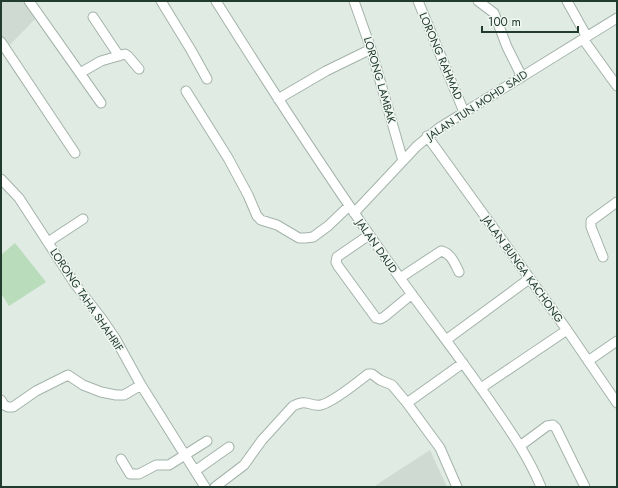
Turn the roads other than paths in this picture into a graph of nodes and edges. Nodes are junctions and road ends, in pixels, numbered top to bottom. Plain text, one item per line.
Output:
1 (29, 1) edge
2 (161, 1) edge
3 (216, 1) edge
4 (354, 1) edge
5 (418, 1) edge
6 (478, 1) edge
7 (567, 1) edge
8 (93, 17) dead end
9 (617, 18) edge
10 (585, 38) junction
11 (1, 42) edge
12 (371, 49) junction
13 (119, 56) junction
14 (139, 69) dead end
15 (80, 73) junction
16 (522, 76) junction
17 (208, 79) dead end
18 (617, 86) edge
19 (186, 91) dead end
20 (278, 99) junction
21 (101, 102) dead end
22 (464, 112) junction
23 (427, 136) junction
24 (75, 153) dead end
25 (403, 160) junction
26 (1, 178) edge
27 (617, 202) edge
28 (351, 209) junction
29 (83, 219) dead end
30 (369, 235) junction
31 (48, 242) junction
32 (603, 257) dead end
33 (459, 272) dead end
34 (400, 278) junction
35 (529, 279) junction
36 (412, 294) junction
37 (567, 330) junction
38 (446, 340) junction
39 (617, 340) edge
40 (588, 361) junction
41 (463, 363) junction
42 (141, 385) junction
43 (481, 388) junction
44 (1, 400) edge
45 (617, 402) edge
46 (407, 403) junction
47 (207, 441) dead end
48 (520, 446) junction
49 (229, 447) dead end
50 (186, 455) junction
51 (121, 459) dead end
52 (195, 471) junction
53 (205, 487) edge
54 (215, 487) edge
55 (457, 487) edge
56 (541, 487) edge
57 (586, 487) edge

1 - 15 street
2 - 17 street
3 - 20 street, JALAN DAUD
4 - 12 street, LORONG LAMBAK
5 - 22 street, LORONG RAHMAD
6 - 16 street
7 - 10 street
8 - 13 street
9 - 10 street, JALAN TUN MOHD SAID
10 - 16 street, JALAN TUN MOHD SAID
10 - 18 street
11 - 24 street
12 - 20 street
12 - 25 street, LORONG LAMBAK
13 - 14 street
13 - 15 street
15 - 21 street
16 - 22 street, JALAN TUN MOHD SAID
19 - 28 street, JALAN TUN MOHD SAID
20 - 28 street, JALAN DAUD
22 - 23 street, JALAN TUN MOHD SAID
23 - 25 street, JALAN TUN MOHD SAID
23 - 35 street, JALAN BUNGA KACHONG
25 - 28 street, JALAN TUN MOHD SAID
26 - 31 street, LORONG TAHA SHAHRIF
27 - 32 street
28 - 30 street, JALAN DAUD
29 - 31 street
30 - 34 street, JALAN DAUD
30 - 36 street
31 - 42 street, LORONG TAHA SHAHRIF
33 - 34 street
34 - 36 street, JALAN DAUD
35 - 37 street, JALAN BUNGA KACHONG
35 - 38 street
36 - 38 street, JALAN DAUD
37 - 40 street, JALAN BUNGA KACHONG
37 - 43 street
38 - 41 street, JALAN DAUD
39 - 40 street
40 - 45 street, JALAN BUNGA KACHONG
41 - 43 street, JALAN DAUD
41 - 46 street
42 - 44 street
42 - 50 street, LORONG TAHA SHAHRIF
43 - 48 street, JALAN DAUD
46 - 54 street
46 - 55 street
47 - 50 street
48 - 56 street, JALAN DAUD
48 - 57 street
49 - 52 street
50 - 51 street
50 - 52 street, LORONG TAHA SHAHRIF
52 - 53 street, LORONG TAHA SHAHRIF

